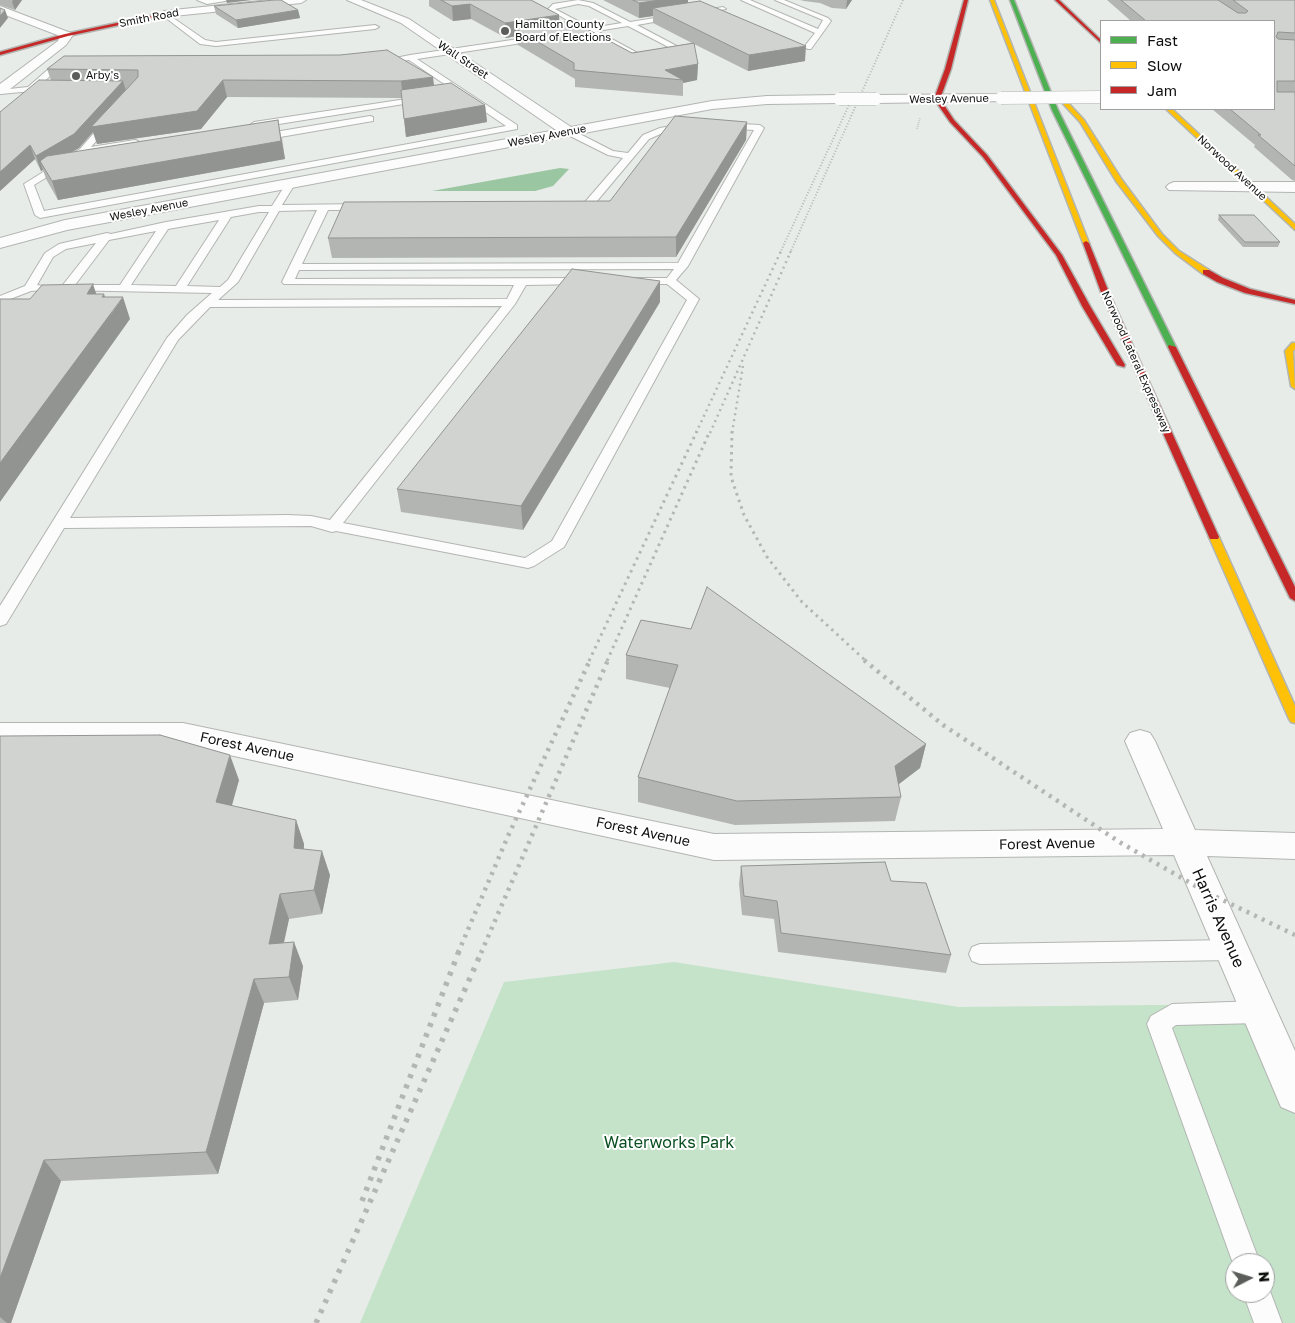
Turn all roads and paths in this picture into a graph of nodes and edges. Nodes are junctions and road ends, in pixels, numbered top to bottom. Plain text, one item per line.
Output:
1 (160, 0) edge
2 (200, 0) edge
3 (228, 0) edge
4 (302, 0) edge
5 (352, 0) edge
6 (744, 0) edge
7 (778, 0) edge
8 (966, 0) edge
9 (992, 0) edge
10 (1012, 0) edge
11 (1057, 0) edge
12 (0, 9) edge
13 (723, 9) edge
14 (164, 14) junction
15 (630, 24) junction
16 (375, 27) dead end
17 (590, 30) junction
18 (819, 32) junction
19 (67, 35) junction
20 (554, 35) edge
21 (545, 37) edge
22 (1100, 41) edge
23 (808, 47) edge
24 (451, 51) junction
25 (0, 54) edge
26 (410, 57) junction
27 (375, 63) edge
28 (82, 68) edge
29 (1042, 78) junction
30 (30, 89) junction
31 (40, 89) edge
32 (0, 91) edge
33 (463, 93) junction
34 (444, 96) edge
35 (434, 97) edge
36 (1100, 97) edge
37 (0, 98) edge
38 (24, 98) edge
39 (937, 99) junction
40 (387, 104) junction
41 (119, 110) edge
42 (1170, 110) edge
43 (396, 114) dead end
44 (383, 117) dead end
45 (249, 125) edge
46 (696, 126) edge
47 (714, 126) edge
48 (569, 132) junction
49 (248, 140) edge
50 (141, 142) edge
51 (82, 151) junction
52 (630, 156) junction
53 (76, 168) edge
54 (49, 172) junction
55 (290, 184) junction
56 (1174, 187) dead end
57 (1253, 187) junction
58 (1295, 187) edge
59 (324, 207) junction
60 (374, 207) edge
61 (563, 207) edge
62 (275, 209) junction
63 (227, 214) junction
64 (166, 225) junction
65 (1295, 228) edge
66 (107, 236) junction
67 (0, 243) edge
68 (682, 266) junction
69 (295, 267) junction
70 (522, 281) junction
71 (601, 281) edge
72 (620, 281) edge
73 (670, 281) junction
74 (29, 288) junction
75 (57, 288) junction
76 (124, 289) junction
77 (179, 290) junction
78 (223, 290) junction
79 (0, 300) edge
80 (511, 302) junction
81 (1295, 302) edge
82 (208, 304) junction
83 (1295, 346) edge
84 (1126, 374) dead end
85 (1295, 386) edge
86 (1136, 391) dead end
87 (1191, 485) junction
88 (60, 523) junction
89 (332, 527) junction
90 (1295, 598) edge
91 (0, 620) edge
92 (1295, 719) edge
93 (0, 734) edge
94 (1140, 741) dead end
95 (1184, 842) junction
96 (1295, 846) edge
97 (1232, 950) junction
98 (980, 954) dead end
99 (1259, 1012) junction
100 (1295, 1094) edge
101 (1242, 1253) edge
102 (1261, 1303) edge
103 (1268, 1323) edge

1 - 14 main road
2 - 3 lane
4 - 14 street, Smith Road
5 - 24 street, Wall Street
6 - 18 lane
7 - 18 lane
8 - 39 main road
9 - 87 main road, Norwood Lateral Expressway
10 - 29 main road
11 - 22 main road
12 - 19 street
13 - 15 lane
14 - 16 lane
14 - 19 main road, Smith Road
15 - 17 lane
15 - 17 lane
15 - 17 lane
17 - 20 lane
18 - 23 lane
19 - 25 main road, Smith Road
19 - 32 street
21 - 24 lane
24 - 26 lane
24 - 48 street, Wall Street
26 - 27 lane
26 - 33 lane
28 - 30 lane
29 - 81 main road
29 - 90 main road
30 - 31 lane
30 - 32 lane
33 - 34 lane
33 - 54 lane
35 - 40 lane
36 - 39 street, Wesley Avenue, bridge
37 - 38 lane
39 - 48 street, Wesley Avenue, bridge
39 - 84 main road
40 - 43 lane
40 - 45 lane
41 - 51 lane
42 - 57 main road, Norwood Avenue
44 - 49 lane
46 - 52 lane
47 - 68 lane
48 - 52 lane
48 - 55 street, Wesley Avenue
50 - 51 lane
51 - 54 lane
52 - 61 lane
53 - 54 lane
55 - 62 lane
55 - 67 street, Wesley Avenue
56 - 57 street
57 - 58 street
57 - 65 main road, Norwood Avenue
59 - 60 lane
59 - 62 lane
59 - 69 lane
62 - 63 lane
62 - 78 lane
63 - 64 lane
63 - 77 lane
64 - 66 lane
64 - 76 lane
66 - 74 lane
66 - 75 lane
68 - 69 lane
68 - 73 lane
69 - 70 lane
70 - 71 lane
70 - 80 lane
72 - 73 lane
73 - 89 lane
74 - 75 lane
74 - 79 lane
75 - 76 lane
76 - 77 lane
77 - 78 lane
78 - 82 lane
80 - 82 lane
80 - 89 lane
82 - 88 lane
83 - 85 main road
86 - 87 main road
87 - 92 main road, Norwood Lateral Expressway
88 - 89 lane
88 - 91 lane
93 - 95 street, Forest Avenue
94 - 95 street, Harris Avenue
95 - 96 street, Forest Avenue
95 - 97 street, Harris Avenue
97 - 98 lane
97 - 99 street, Harris Avenue
99 - 100 street, Harris Avenue
99 - 101 lane
102 - 103 lane

